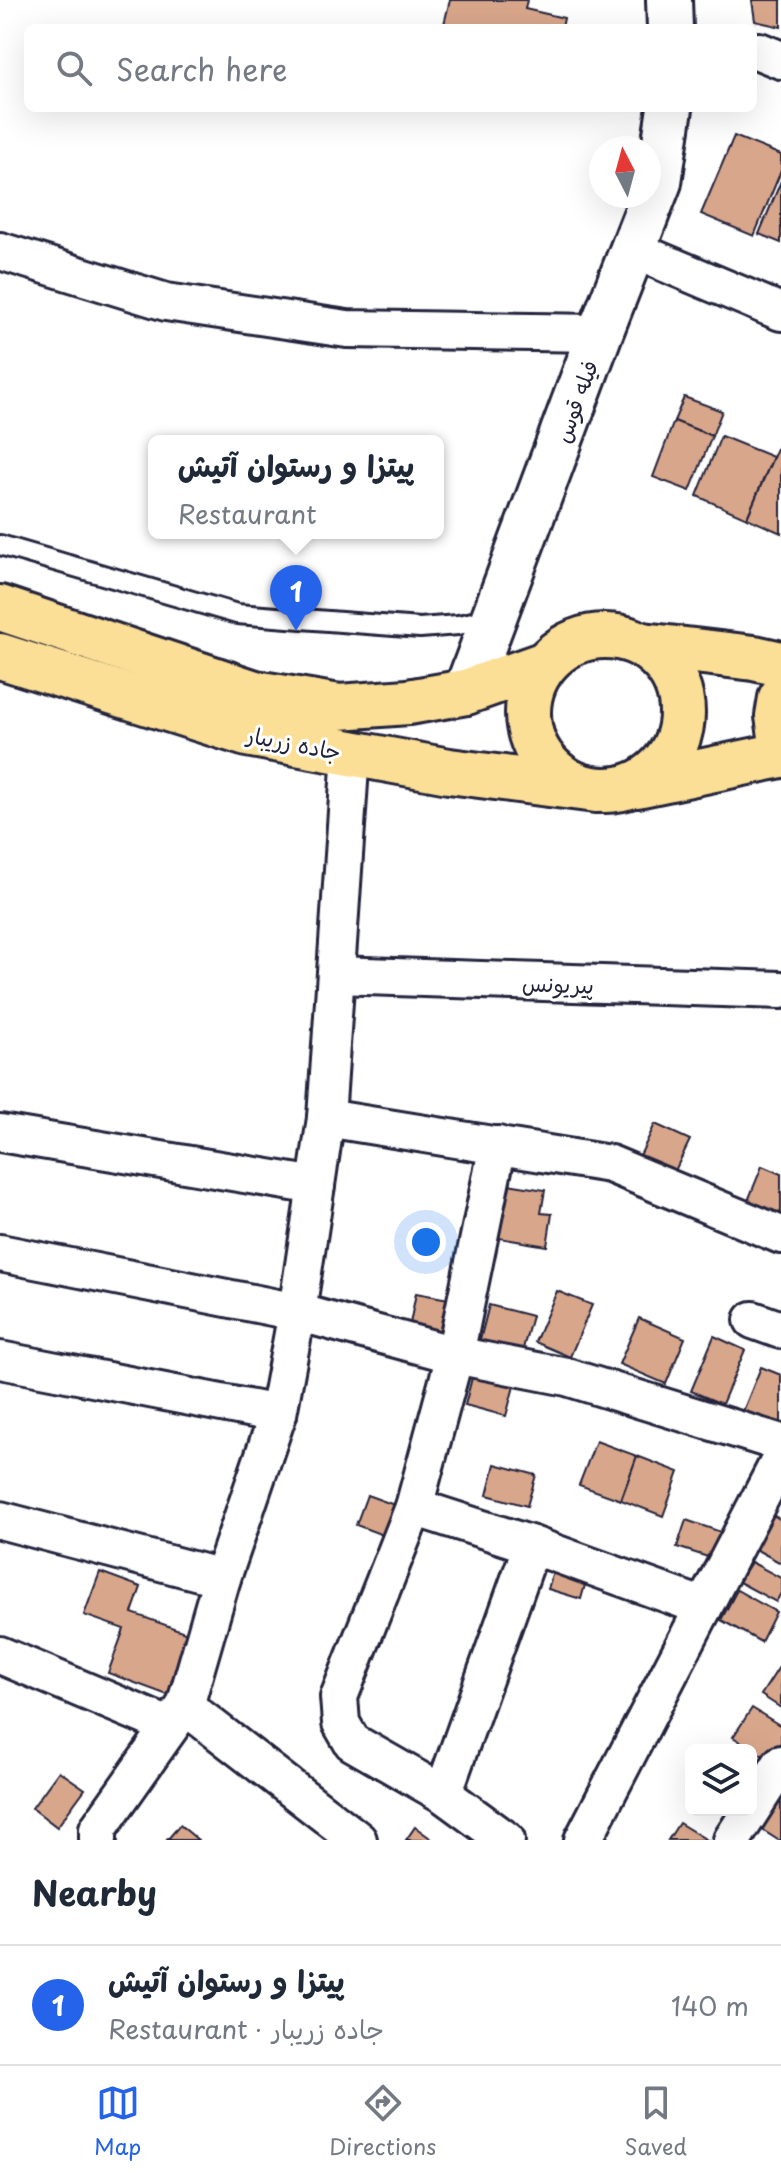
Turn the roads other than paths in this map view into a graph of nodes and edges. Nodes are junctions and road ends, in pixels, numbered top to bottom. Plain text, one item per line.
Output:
1 (669, 0) edge
2 (670, 24) edge
3 (669, 112) edge
4 (634, 250) junction
5 (0, 251) edge
6 (781, 312) edge
7 (600, 333) junction
8 (0, 545) edge
9 (0, 608) edge
10 (495, 618) junction
11 (643, 645) junction
12 (0, 656) edge
13 (545, 664) junction
14 (781, 664) edge
15 (466, 692) junction
16 (781, 698) edge
17 (781, 736) edge
18 (351, 753) junction
19 (781, 755) edge
20 (614, 788) junction
21 (336, 975) junction
22 (781, 990) edge
23 (326, 1118) junction
24 (0, 1133) edge
25 (498, 1145) junction
26 (316, 1186) junction
27 (781, 1235) edge
28 (0, 1253) edge
29 (297, 1312) junction
30 (455, 1355) junction
31 (0, 1360) edge
32 (278, 1414) junction
33 (781, 1443) edge
34 (781, 1458) edge
35 (414, 1507) junction
36 (0, 1520) edge
37 (532, 1545) junction
38 (222, 1578) junction
39 (704, 1607) junction
40 (0, 1655) edge
41 (177, 1716) junction
42 (781, 1764) edge
43 (443, 1794) junction
44 (98, 1840) edge
45 (358, 1840) edge
46 (506, 1840) edge
47 (583, 1840) edge
48 (732, 1840) edge

1 - 2 street
3 - 4 street, فیله قوس
4 - 6 street
4 - 7 street, فیله قوس
5 - 7 street
7 - 10 street, فیله قوس
8 - 10 lane
9 - 15 main road, جاده زریبار
10 - 15 street, فیله قوس
11 - 13 main road
11 - 14 main road
11 - 20 main road
12 - 18 main road, جاده زریبار
13 - 15 main road, جاده زریبار
13 - 20 main road
16 - 17 main road
18 - 20 main road, جاده زریبار
18 - 21 street
19 - 20 main road
21 - 22 street, پیریونس
21 - 23 street
23 - 25 street
23 - 26 street
24 - 26 street
25 - 27 street
25 - 30 street
26 - 29 street
28 - 29 street
29 - 30 street
29 - 32 street
30 - 33 street
30 - 35 street
31 - 32 street
32 - 38 street
34 - 39 street
35 - 37 street
35 - 43 street
36 - 38 street
37 - 39 street
37 - 43 street
38 - 41 street
39 - 47 street
40 - 41 street
41 - 44 street
41 - 45 street
42 - 48 street
43 - 46 street

